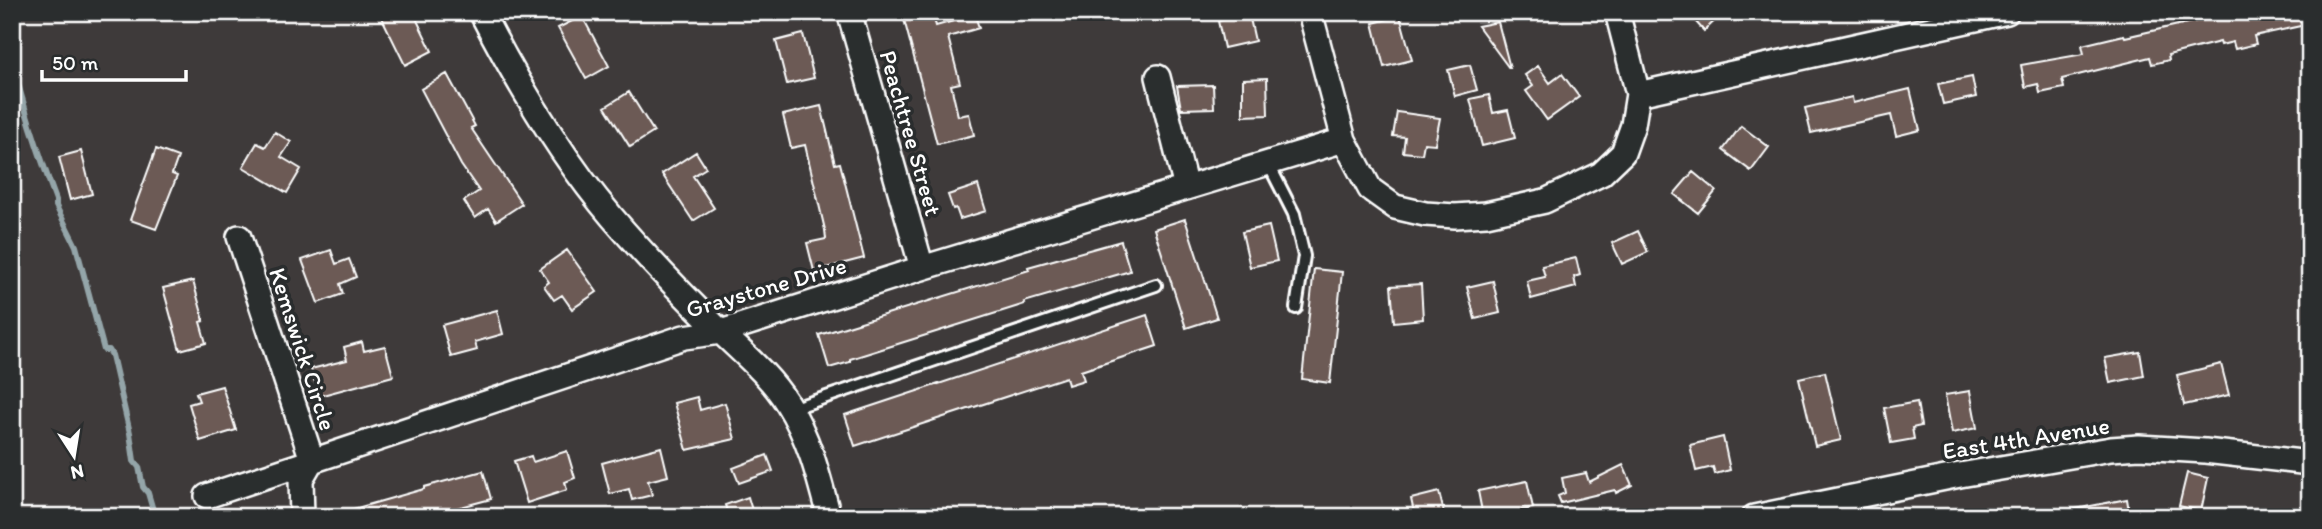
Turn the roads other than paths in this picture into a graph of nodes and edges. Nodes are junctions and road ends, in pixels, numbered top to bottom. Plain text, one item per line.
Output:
1 (481, 12) edge
2 (849, 12) edge
3 (1310, 12) edge
4 (1617, 12) edge
5 (2007, 12) edge
6 (1158, 77) dead end
7 (1639, 94) junction
8 (1344, 140) junction
9 (1268, 163) junction
10 (1186, 188) junction
11 (239, 237) dead end
12 (922, 268) junction
13 (1156, 285) dead end
14 (1296, 308) dead end
15 (721, 332) junction
16 (791, 409) junction
17 (312, 460) junction
18 (2310, 463) edge
19 (207, 496) dead end
20 (302, 517) edge
21 (829, 517) edge
22 (1754, 517) edge

1 - 15 street
2 - 12 street, Peachtree Street
3 - 8 street
4 - 7 street
5 - 7 street
6 - 10 street
7 - 8 street
8 - 9 street, Graystone Drive
9 - 10 street, Graystone Drive
9 - 14 lane
10 - 12 street, Graystone Drive
11 - 17 street, Kemswick Circle
12 - 15 street, Graystone Drive
13 - 16 lane
15 - 16 street
15 - 17 street, Graystone Drive
16 - 21 street
17 - 19 street, Graystone Drive
17 - 20 street, Kemswick Circle
18 - 22 street, East 4th Avenue

